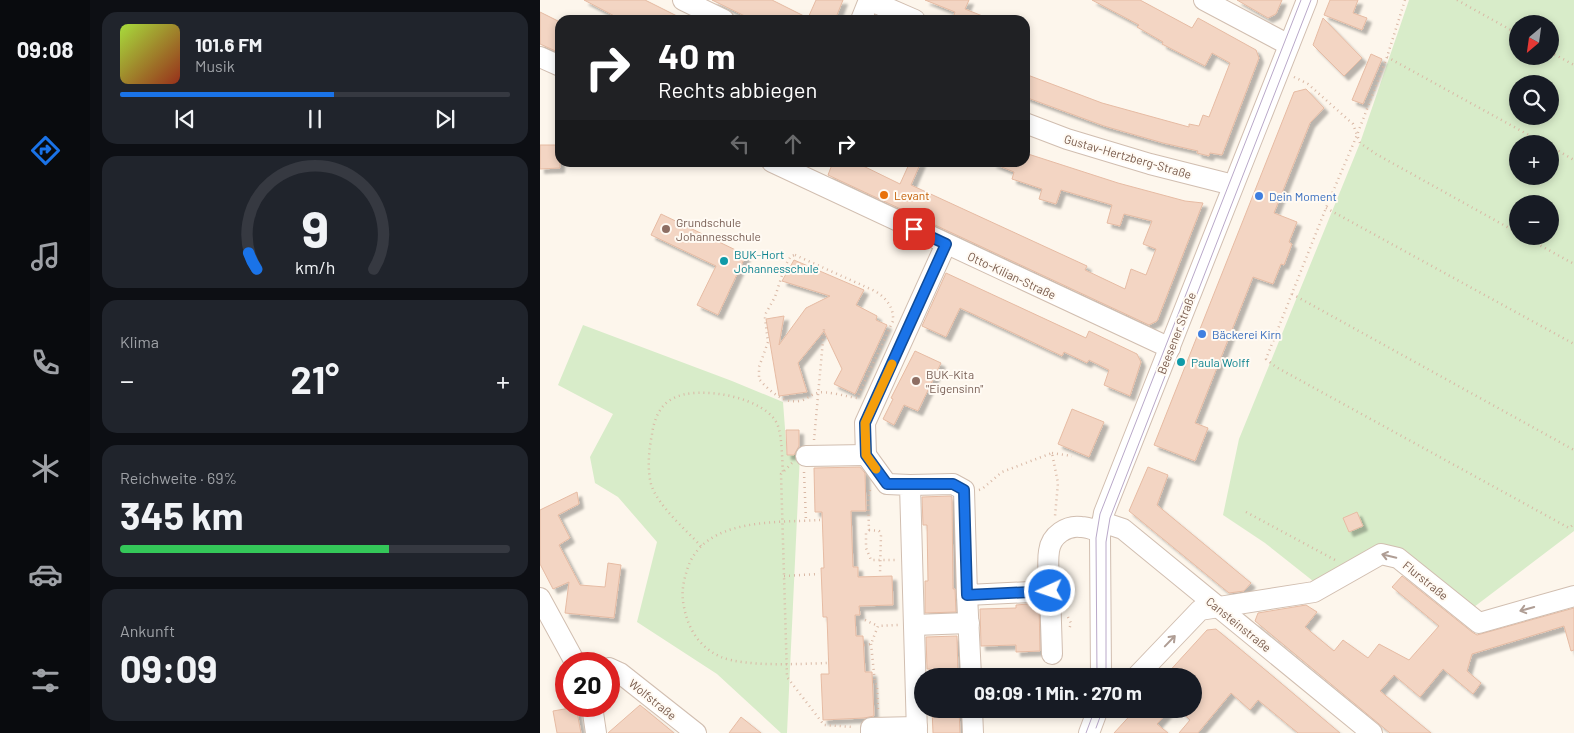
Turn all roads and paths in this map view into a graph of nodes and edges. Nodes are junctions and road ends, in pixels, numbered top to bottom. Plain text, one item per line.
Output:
1 (683, 0) edge
2 (869, 0) edge
3 (1204, 0) edge
4 (1306, 0) edge
5 (1405, 0) edge
6 (1457, 0) edge
7 (714, 15) edge
8 (863, 15) edge
9 (904, 15) edge
10 (1509, 29) edge
11 (1289, 45) junction
12 (540, 57) edge
13 (1387, 57) junction
14 (1559, 57) edge
15 (555, 64) edge
16 (1574, 65) edge
17 (1280, 69) junction
18 (1030, 125) edge
19 (1357, 135) junction
20 (1529, 135) edge
21 (1559, 151) edge
22 (1574, 160) edge
23 (803, 169) edge
24 (1233, 185) junction
25 (1326, 208) junction
26 (1509, 228) edge
27 (946, 244) junction
28 (1539, 245) edge
29 (1574, 264) edge
30 (1292, 294) junction
31 (824, 329) dead end
32 (1574, 344) edge
33 (1170, 348) junction
34 (819, 392) junction
35 (1574, 450) edge
36 (1052, 453) junction
37 (866, 455) junction
38 (1072, 456) dead end
39 (807, 458) junction
40 (783, 472) junction
41 (881, 476) junction
42 (910, 485) junction
43 (964, 494) junction
44 (1246, 512) dead end
45 (820, 520) dead end
46 (806, 521) junction
47 (783, 522) junction
48 (1574, 524) edge
49 (1101, 527) junction
50 (869, 530) junction
51 (1058, 534) junction
52 (701, 546) junction
53 (912, 559) junction
54 (880, 560) junction
55 (1354, 569) junction
56 (819, 574) dead end
57 (880, 574) dead end
58 (784, 576) junction
59 (1050, 591) junction
60 (967, 595) junction
61 (1574, 596) edge
62 (540, 598) edge
63 (1220, 608) junction
64 (865, 620) dead end
65 (968, 622) junction
66 (914, 625) junction
67 (878, 626) junction
68 (550, 634) edge
69 (864, 644) dead end
70 (871, 644) junction
71 (566, 652) edge
72 (1052, 654) dead end
73 (827, 663) dead end
74 (787, 664) junction
75 (971, 668) edge
76 (1101, 668) edge
77 (1145, 668) edge
78 (620, 673) edge
79 (594, 717) edge
80 (972, 718) edge
81 (873, 730) edge
82 (917, 730) edge
83 (596, 733) edge
84 (696, 733) edge
85 (973, 733) edge
86 (1372, 733) edge

1 - 7 street
2 - 8 street
2 - 9 street
3 - 11 street
4 - 11 street, Beesener Straße
5 - 13 path
6 - 10 path
11 - 17 street, Beesener Straße
12 - 15 street
13 - 19 path
13 - 20 path
14 - 16 path
17 - 19 path
17 - 24 street, Beesener Straße
18 - 24 street, Gustav-Hertzberg-Straße
19 - 25 path
19 - 26 path
21 - 22 path
23 - 27 street, Otto-Kilian-Straße
24 - 33 street, Beesener Straße
25 - 30 path
25 - 32 path
27 - 33 street, Otto-Kilian-Straße
27 - 37 street
28 - 29 path
30 - 35 path
30 - 48 path
31 - 34 path
33 - 49 street, Beesener Straße
34 - 34 path
34 - 39 path
36 - 38 path
36 - 43 path
36 - 51 path
37 - 39 street
37 - 41 street
39 - 40 path
39 - 46 path
40 - 47 path
40 - 52 path
41 - 42 street
41 - 50 path
42 - 43 street
42 - 53 street
43 - 60 street
44 - 55 path
45 - 46 path
46 - 47 path
47 - 52 path
47 - 58 path
49 - 51 street, Cansteinstraße
49 - 63 street, Cansteinstraße
49 - 76 street, Beesener Straße
50 - 54 path
50 - 54 path
51 - 59 street
52 - 74 path
53 - 54 path
53 - 66 street
54 - 57 path
61 -> 55 street, Flurstraße
55 - 63 street, Flurstraße
56 - 58 path
58 - 74 path
59 - 60 street
59 - 72 street
60 - 65 street
62 - 68 street
77 -> 63 street, Flurstraße
63 - 86 street, Cansteinstraße
64 - 67 path
65 - 66 street
65 - 75 street
66 - 67 path
66 - 82 street
67 - 70 path
68 - 71 street
69 - 70 path
70 - 81 path
73 - 74 path
74 - 81 path
78 - 84 street, Wolfstraße
79 - 83 street
80 - 85 street
81 - 82 street

